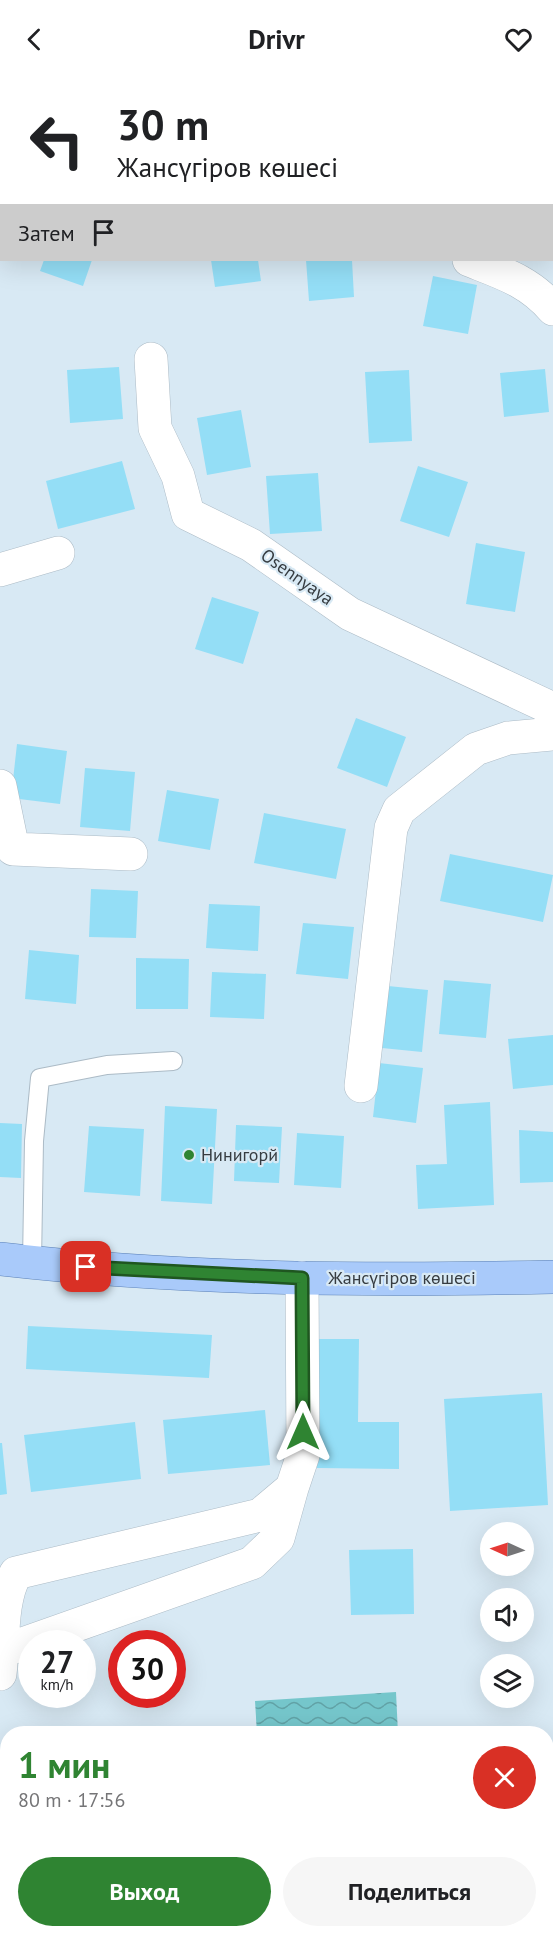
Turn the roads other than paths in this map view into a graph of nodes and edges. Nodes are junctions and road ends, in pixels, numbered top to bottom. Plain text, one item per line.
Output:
1 (471, 261) edge
2 (553, 309) edge
3 (151, 359) dead end
4 (58, 553) dead end
5 (0, 570) edge
6 (553, 709) edge
7 (553, 734) edge
8 (0, 786) edge
9 (131, 854) dead end
10 (173, 1061) dead end
11 (361, 1086) dead end
12 (0, 1259) edge
13 (32, 1262) junction
14 (553, 1277) edge
15 (302, 1278) junction
16 (292, 1488) junction
17 (2, 1663) edge

1 - 2 street
3 - 6 street, Osennyaya
4 - 5 street
7 - 11 street
8 - 9 street
10 - 13 lane
12 - 13 main road, Жансүгіров көшесі
13 - 15 main road, Жансүгіров көшесі
14 - 15 main road, Жансүгіров көшесі
15 - 16 street
16 - 17 street
16 - 17 street

